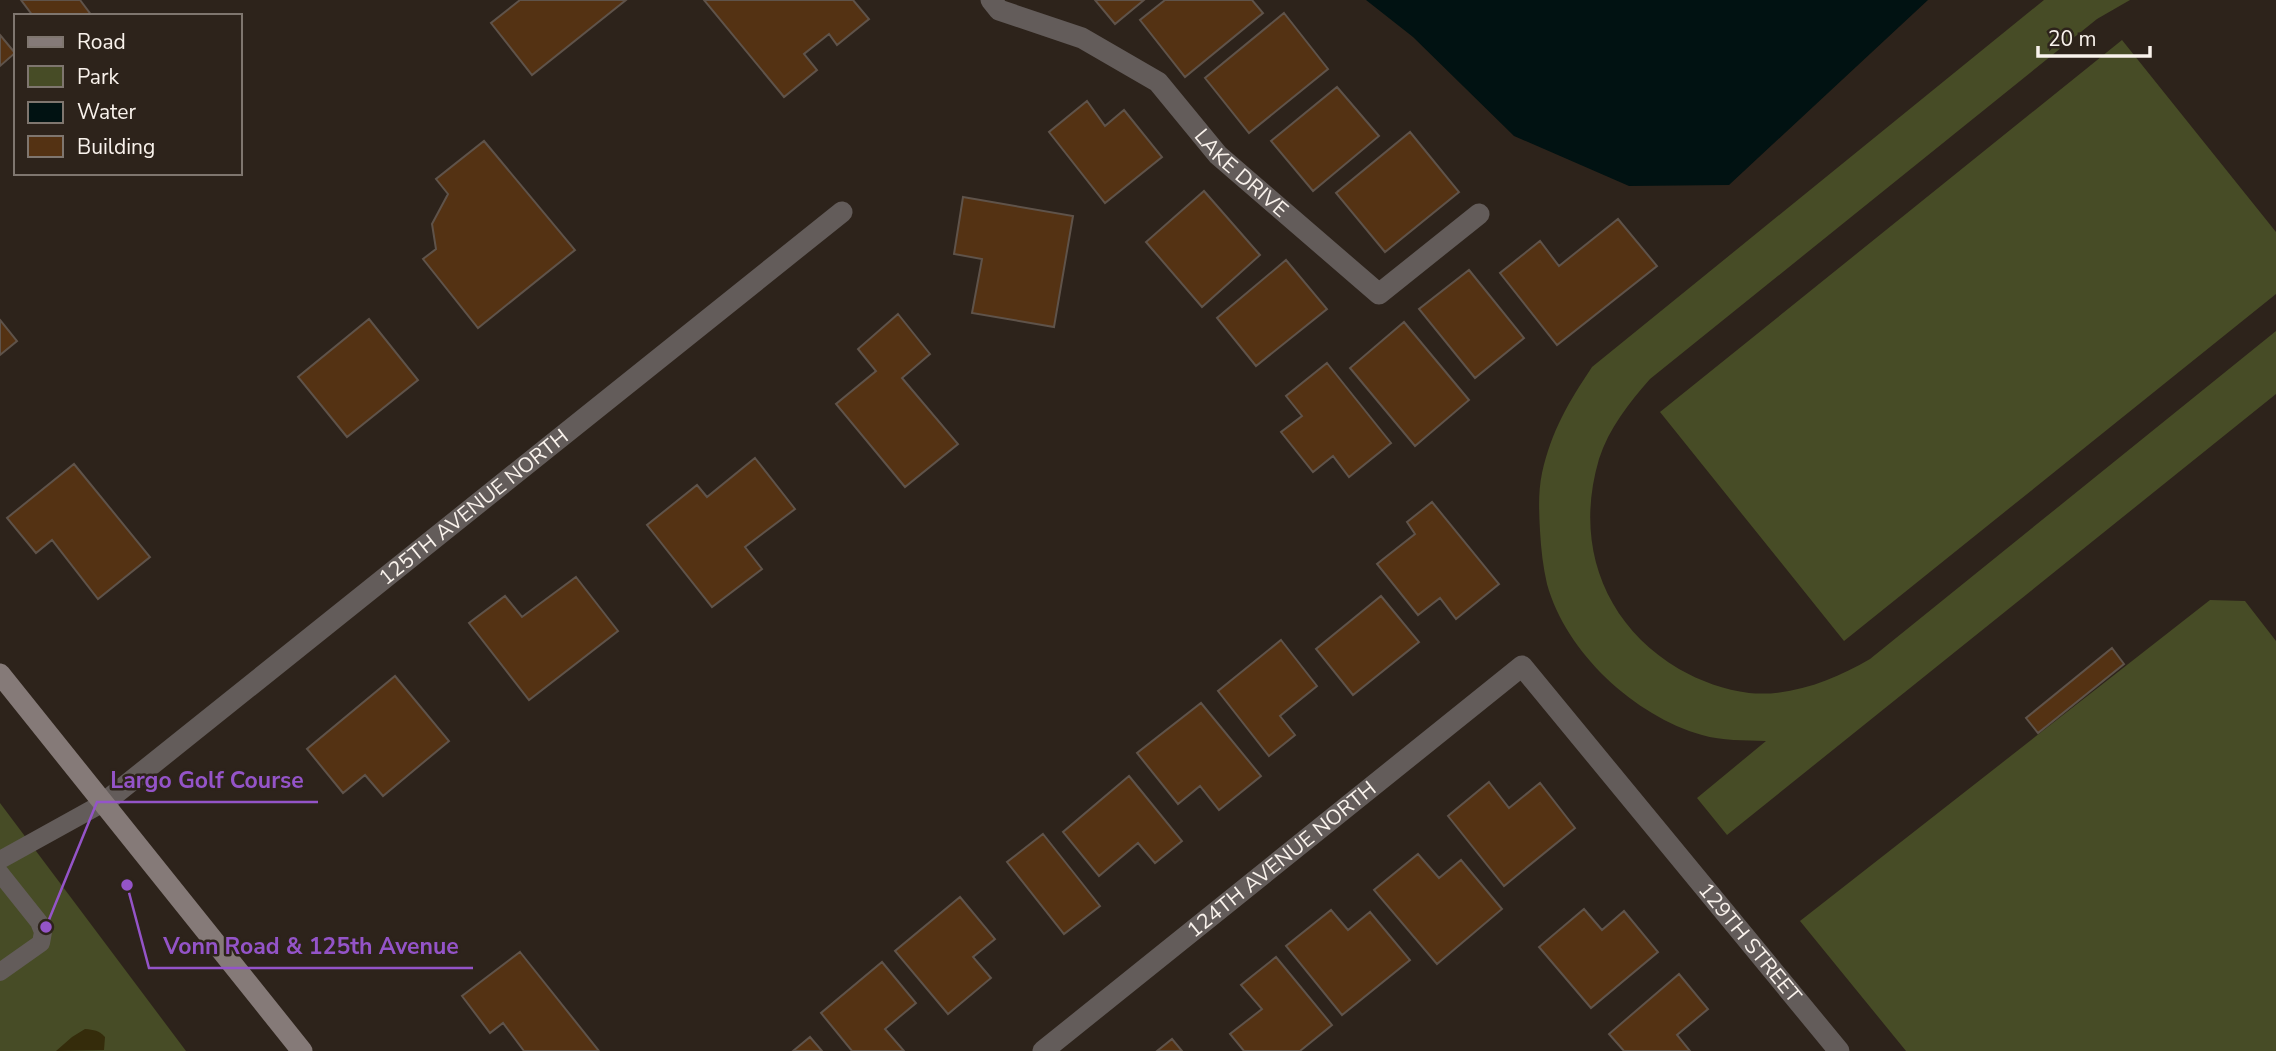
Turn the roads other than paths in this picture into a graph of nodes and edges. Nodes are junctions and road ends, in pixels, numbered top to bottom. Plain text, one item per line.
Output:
1 (991, 0) edge
2 (842, 212) dead end
3 (1479, 214) dead end
4 (1522, 666) joint
5 (0, 674) edge
6 (105, 802) junction
7 (0, 860) edge
8 (0, 873) edge
9 (0, 972) edge
10 (302, 1051) edge
11 (1043, 1051) edge
12 (1839, 1051) edge

1 - 3 street, LAKE DRIVE
2 - 6 street, 125TH AVENUE NORTH
4 - 11 street, 124TH AVENUE NORTH
4 - 12 street, 129TH STREET
5 - 6 street
6 - 7 lane
6 - 10 street
8 - 9 lane

